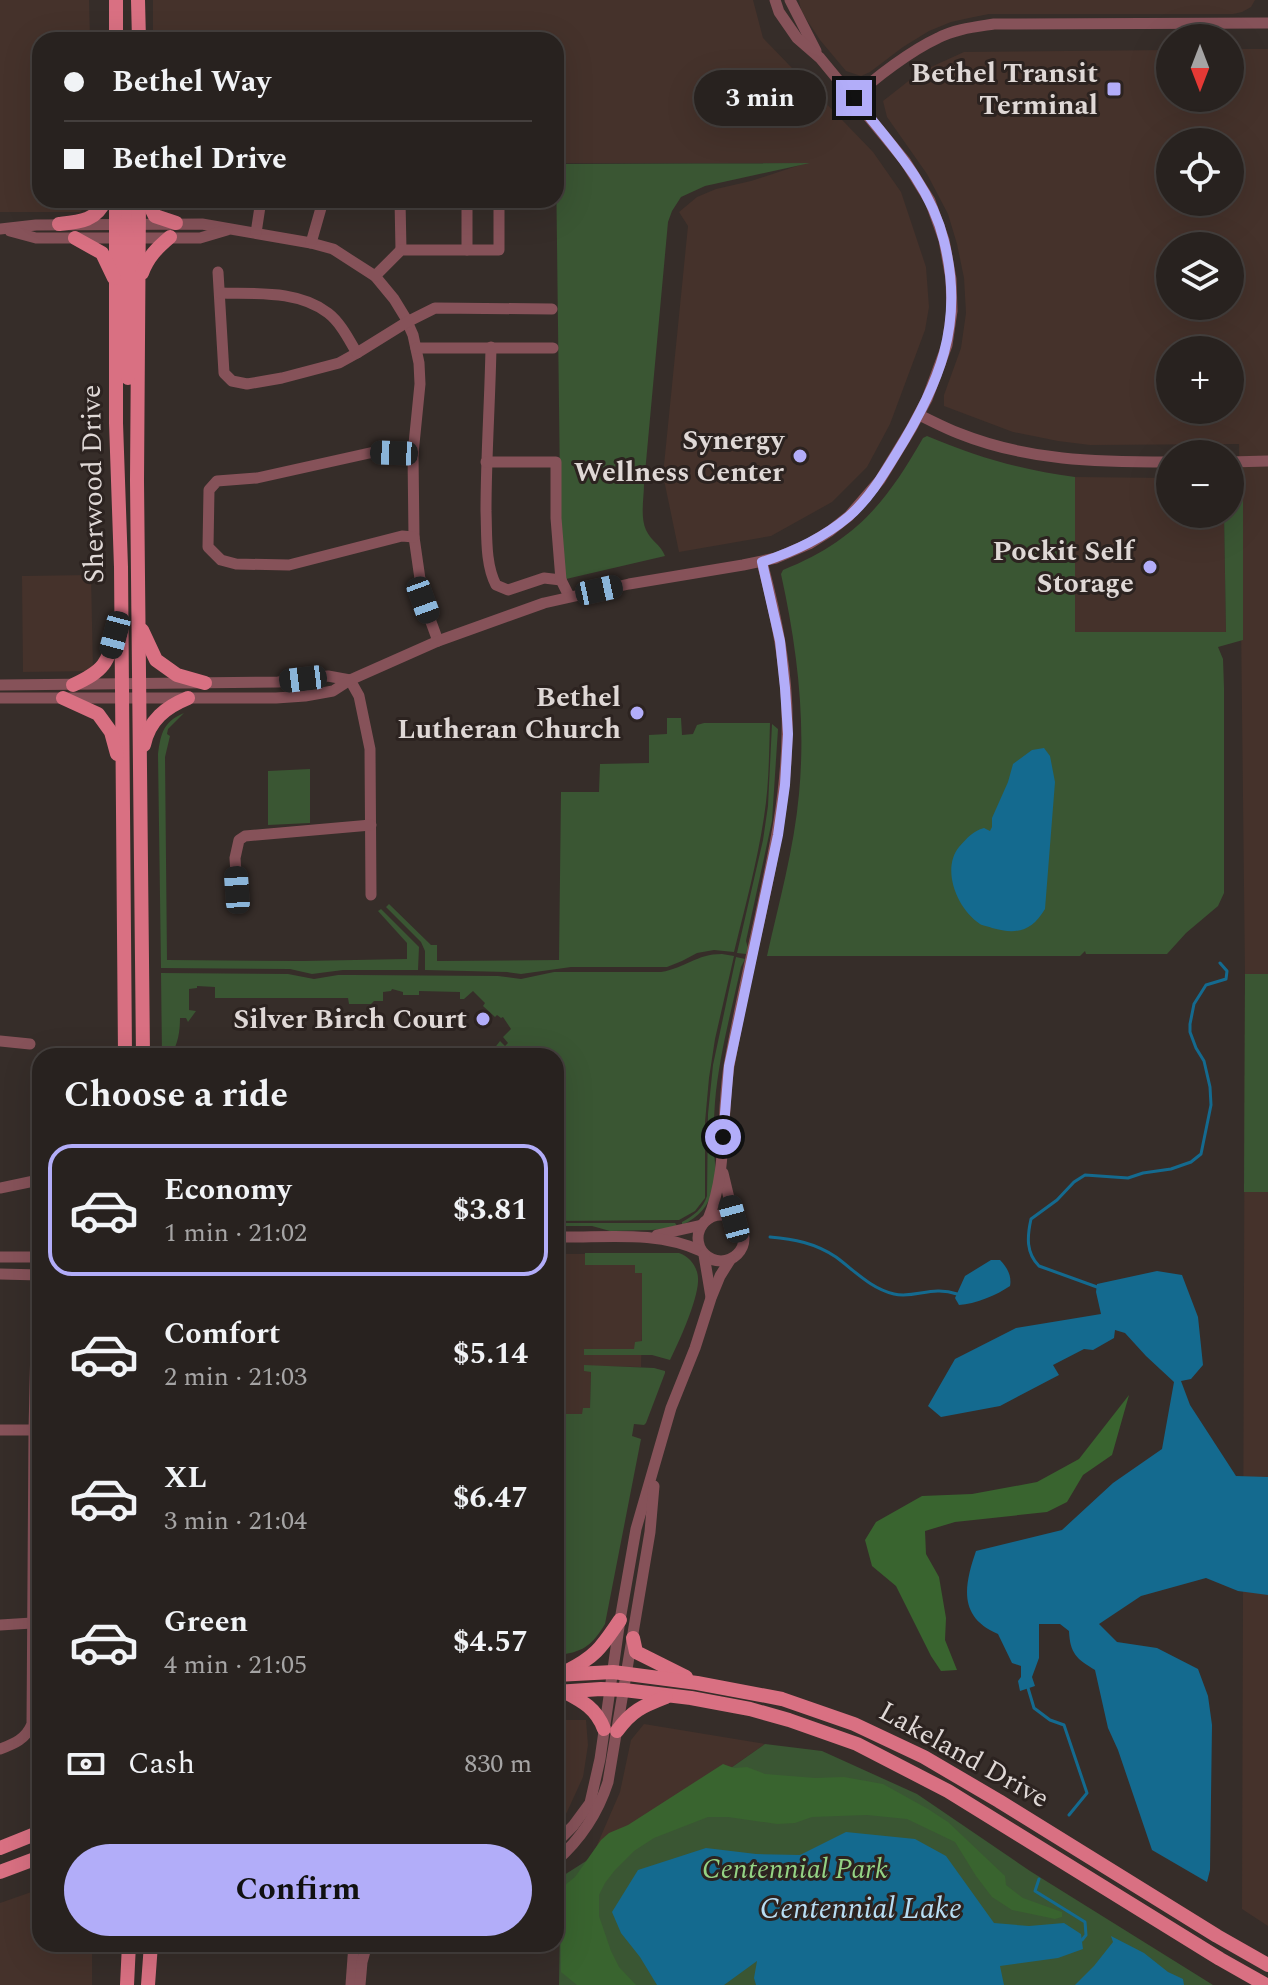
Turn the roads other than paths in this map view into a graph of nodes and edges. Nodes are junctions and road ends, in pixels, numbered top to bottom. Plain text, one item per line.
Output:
1 (116, 0) edge
2 (775, 0) edge
3 (790, 0) edge
4 (137, 5) edge
5 (1268, 23) edge
6 (116, 32) edge
7 (139, 32) edge
8 (820, 58) junction
9 (854, 98) junction
10 (102, 208) edge
11 (119, 208) edge
12 (128, 208) edge
13 (136, 208) edge
14 (151, 208) edge
15 (260, 208) edge
16 (321, 208) edge
17 (400, 208) edge
18 (467, 208) edge
19 (499, 208) edge
20 (59, 224) junction
21 (1, 229) edge
22 (128, 230) junction
23 (173, 230) junction
24 (256, 233) junction
25 (75, 238) junction
26 (311, 243) junction
27 (401, 250) junction
28 (467, 250) junction
29 (218, 272) dead end
30 (375, 276) junction
31 (117, 287) junction
32 (220, 293) junction
33 (552, 309) dead end
34 (138, 310) junction
35 (407, 322) junction
36 (491, 347) junction
37 (416, 348) junction
38 (553, 348) dead end
39 (357, 353) junction
40 (919, 415) junction
41 (137, 435) junction
42 (413, 454) junction
43 (1268, 461) edge
44 (486, 462) junction
45 (1156, 462) edge
46 (1244, 462) edge
47 (414, 537) junction
48 (762, 562) junction
49 (561, 580) junction
50 (569, 596) junction
51 (121, 612) junction
52 (139, 624) junction
53 (438, 641) junction
54 (350, 680) junction
55 (205, 683) junction
56 (0, 685) edge
57 (73, 685) junction
58 (140, 691) junction
59 (122, 692) junction
60 (0, 698) edge
61 (63, 698) junction
62 (188, 698) junction
63 (140, 761) junction
64 (122, 766) junction
65 (371, 825) junction
66 (237, 890) dead end
67 (371, 895) dead end
68 (0, 1041) edge
69 (30, 1044) dead end
70 (125, 1048) edge
71 (143, 1048) edge
72 (721, 1167) junction
73 (32, 1181) edge
74 (0, 1188) edge
75 (734, 1219) junction
76 (705, 1222) junction
77 (564, 1237) edge
78 (648, 1237) junction
79 (703, 1253) junction
80 (0, 1257) edge
81 (32, 1257) edge
82 (730, 1260) junction
83 (0, 1274) edge
84 (32, 1275) edge
85 (711, 1298) junction
86 (0, 1430) edge
87 (32, 1430) edge
88 (655, 1465) junction
89 (620, 1620) junction
90 (32, 1623) joint
91 (0, 1625) edge
92 (633, 1638) junction
93 (564, 1672) edge
94 (620, 1673) junction
95 (564, 1674) edge
96 (697, 1683) junction
97 (617, 1690) junction
98 (564, 1691) edge
99 (564, 1694) edge
100 (670, 1695) junction
101 (611, 1730) junction
102 (0, 1749) edge
103 (32, 1835) edge
104 (564, 1835) edge
105 (0, 1848) edge
106 (564, 1854) edge
107 (32, 1862) edge
108 (6, 1870) edge
109 (128, 1952) edge
110 (150, 1952) edge
111 (353, 1952) edge
112 (365, 1952) edge
113 (1268, 1965) edge
114 (127, 1985) edge
115 (148, 1985) edge
116 (351, 1985) edge
117 (360, 1985) edge
118 (1266, 1985) edge

1 - 6 main road
2 - 8 street
3 - 8 street
4 - 7 main road
5 - 9 street
8 - 9 street
9 - 40 street
10 - 20 main road
11 - 22 main road, Sherwood Drive
12 - 22 main road
13 - 22 main road, Sherwood Drive
14 - 23 main road
15 - 24 street
16 - 26 street
17 - 27 street
18 - 28 street
19 - 28 street
20 - 21 street
20 - 22 street
21 - 25 street
22 - 23 street
22 - 25 street
22 - 31 main road, Sherwood Drive
22 - 34 main road, Sherwood Drive
22 - 41 main road
23 - 24 street
23 - 34 main road
24 - 26 street
25 - 31 main road
26 - 30 street
27 - 28 street
27 - 30 street
29 - 32 street
30 - 35 street
31 - 51 main road, Sherwood Drive
32 - 39 street
32 - 39 street
33 - 35 street
34 - 41 main road, Sherwood Drive
35 - 37 street
35 - 39 street
36 - 37 street
36 - 38 street
36 - 44 street
37 - 42 street
40 - 45 street
40 - 48 street
41 - 52 main road, Sherwood Drive
42 - 47 street
42 - 47 street
43 - 46 street
44 - 49 street
44 - 49 street
47 - 53 street
48 - 50 street
48 - 72 street
49 - 50 street
50 - 53 street
51 - 57 main road
51 - 59 main road, Sherwood Drive
52 - 55 main road
52 - 58 main road, Sherwood Drive
53 - 54 street
54 - 55 street
54 - 62 street
54 - 65 street
55 - 58 street
56 - 57 street
57 - 59 street
58 - 59 street
58 - 62 street
58 - 63 main road, Sherwood Drive
59 - 61 street
59 - 64 main road, Sherwood Drive
60 - 61 street
61 - 64 main road
62 - 63 main road
63 - 71 main road, Sherwood Drive
64 - 70 main road, Sherwood Drive
65 - 66 street
65 - 67 street
68 - 69 street
72 - 75 street
72 - 76 street
73 - 74 street
75 - 76 street
75 - 82 street
76 - 78 street
76 - 79 street
77 - 78 street
78 - 79 street
79 - 82 street
79 - 85 street
80 - 81 street
82 - 85 street
83 - 84 street
85 - 88 street
86 - 87 street
88 - 89 street
88 - 92 street
89 - 93 main road
89 - 94 street
90 - 91 street
90 - 102 street
92 - 94 street
92 - 96 main road
94 - 95 main road, Lakeland Drive
94 - 96 main road, Lakeland Drive
94 - 97 street
96 - 113 main road, Lakeland Drive
97 - 98 main road, Lakeland Drive
97 - 100 main road, Lakeland Drive
97 - 101 street
99 - 101 main road
100 - 101 main road
100 - 118 main road, Lakeland Drive
101 - 104 street
101 - 106 street
103 - 105 main road
107 - 108 main road
109 - 114 main road
110 - 115 main road
111 - 116 street
112 - 117 street

